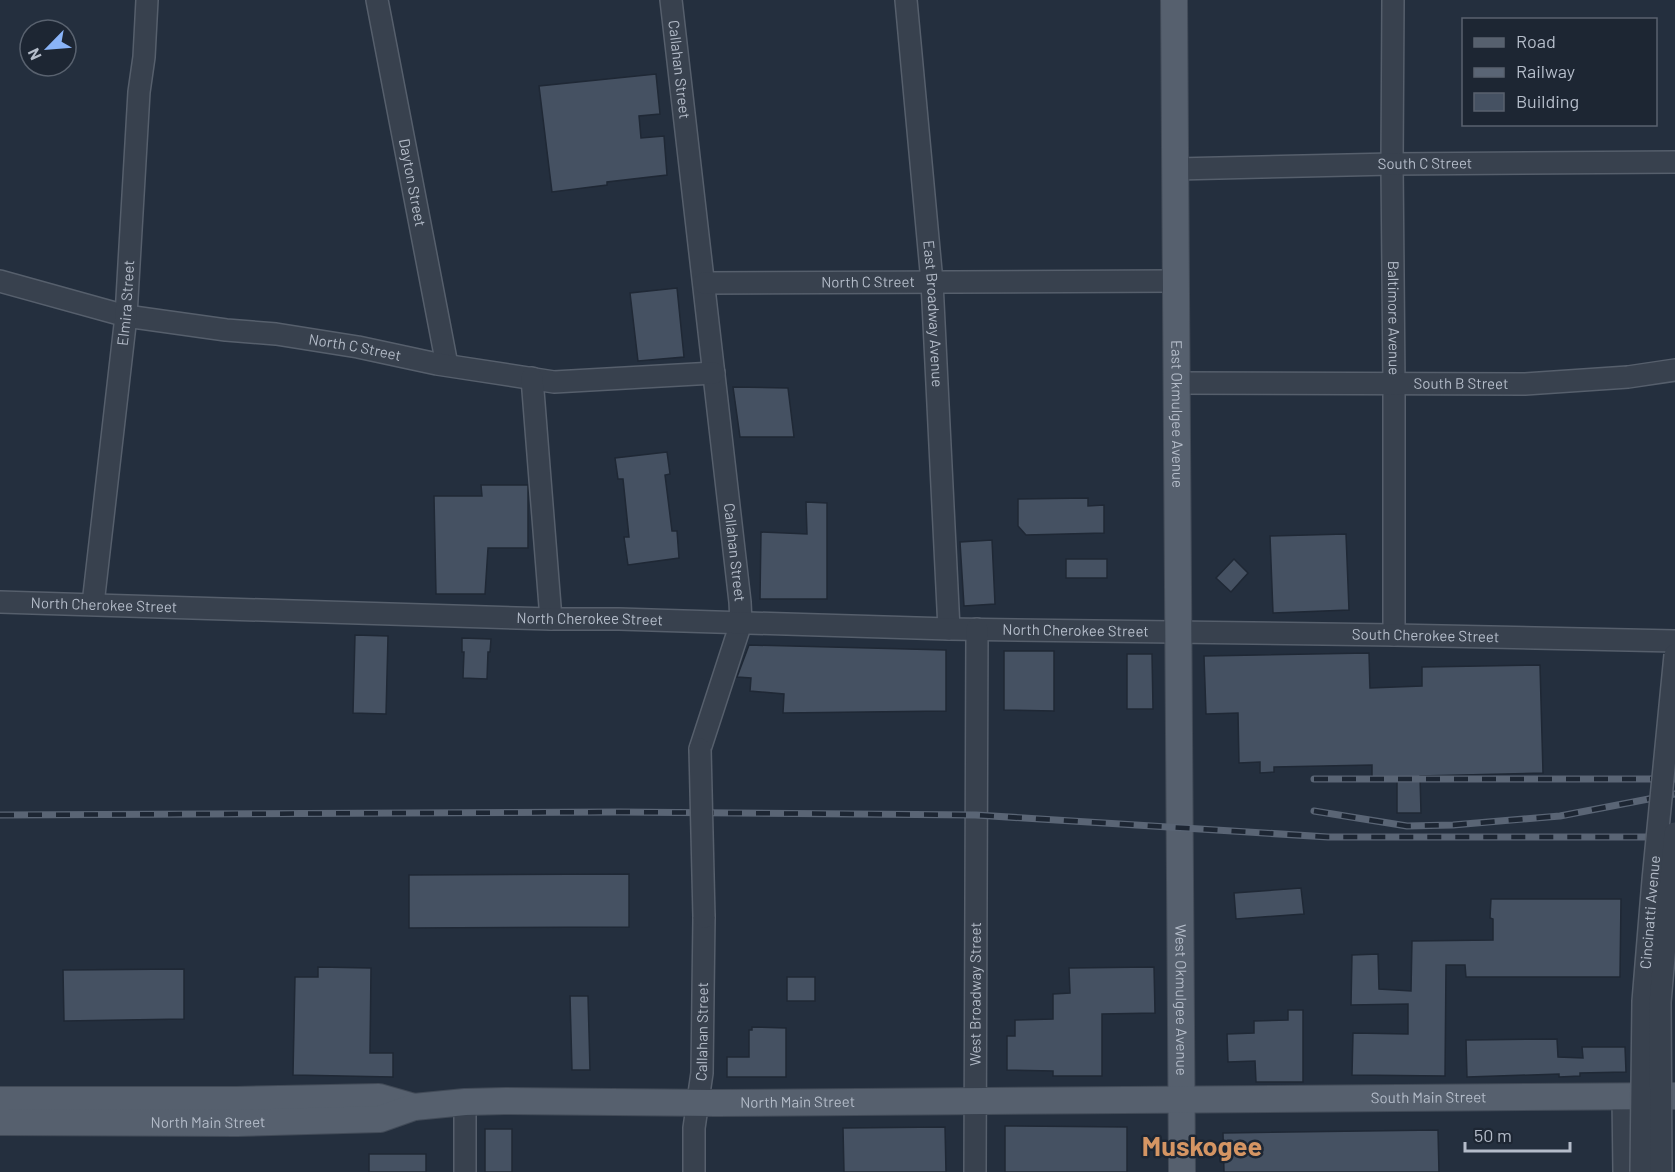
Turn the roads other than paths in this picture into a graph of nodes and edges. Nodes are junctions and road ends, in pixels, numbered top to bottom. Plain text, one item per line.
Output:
1 (147, 0) edge
2 (377, 0) edge
3 (671, 0) edge
4 (906, 0) edge
5 (1174, 0) edge
6 (1393, 0) edge
7 (1675, 162) edge
8 (1392, 164) junction
9 (1176, 169) junction
10 (0, 281) edge
11 (1175, 281) junction
12 (932, 282) junction
13 (704, 283) junction
14 (126, 316) junction
15 (447, 365) junction
16 (1675, 370) edge
17 (714, 373) junction
18 (532, 378) junction
19 (1176, 383) junction
20 (1394, 384) junction
21 (0, 602) edge
22 (93, 604) junction
23 (551, 619) junction
24 (741, 623) junction
25 (950, 629) junction
26 (977, 629) junction
27 (1178, 632) junction
28 (1394, 634) junction
29 (1675, 641) edge
30 (1675, 655) edge
31 (1180, 827) joint
32 (1675, 833) edge
33 (1675, 1096) edge
34 (1623, 1097) junction
35 (0, 1100) edge
36 (974, 1100) junction
37 (1181, 1100) junction
38 (465, 1102) junction
39 (698, 1102) junction
40 (414, 1107) junction
41 (0, 1122) edge
42 (465, 1172) edge
43 (694, 1172) edge
44 (975, 1172) edge
45 (1182, 1172) edge
46 (1624, 1172) edge
47 (1641, 1172) edge
48 (1661, 1172) edge

1 - 14 street, Elmira Street
2 - 15 street, Dayton Street
3 - 13 street, Callahan Street
4 - 12 street, East Broadway Avenue
5 - 9 main road, East Okmulgee Avenue
6 - 8 street, Baltimore Avenue
7 - 8 street, South C Street
8 - 9 street, South C Street
8 - 20 street, Baltimore Avenue
9 - 11 main road, East Okmulgee Avenue
10 - 14 street, North C Street
11 - 12 street, North C Street
11 - 19 main road, East Okmulgee Avenue
12 - 13 street, North C Street
12 - 25 street, East Broadway Avenue
13 - 17 street, Callahan Street
14 - 15 street, North C Street
14 - 22 street, Elmira Street
15 - 18 street, North C Street
16 - 20 street, South B Street
17 - 18 street, North C Street
17 - 24 street, Callahan Street
18 - 23 street
19 - 20 street, South B Street
19 - 27 main road, East Okmulgee Avenue
20 - 28 street, Baltimore Avenue
21 - 22 street, North Cherokee Street
22 - 23 street, North Cherokee Street
23 - 24 street, North Cherokee Street
24 - 25 street, North Cherokee Street
24 - 39 street, Callahan Street, bridge
25 - 26 street, North Cherokee Street
26 - 27 street, North Cherokee Street
26 - 36 street, West Broadway Street
27 - 28 street, South Cherokee Street
27 - 31 main road, East Okmulgee Avenue
28 - 29 street, South Cherokee Street
30 - 47 street, Cincinatti Avenue, bridge
31 - 37 main road, West Okmulgee Avenue
32 - 48 street, Cincinatti Avenue, bridge
33 - 34 main road, South Main Street
34 - 37 main road, South Main Street
34 - 46 street
35 - 40 main road, North Main Street
36 - 37 main road, North Main Street
36 - 39 main road, North Main Street
36 - 44 street, West Broadway Street
37 - 45 main road, West Okmulgee Avenue
38 - 39 main road, North Main Street
38 - 40 main road, North Main Street
38 - 42 street
39 - 43 street, Callahan Street
40 - 41 main road, North Main Street

